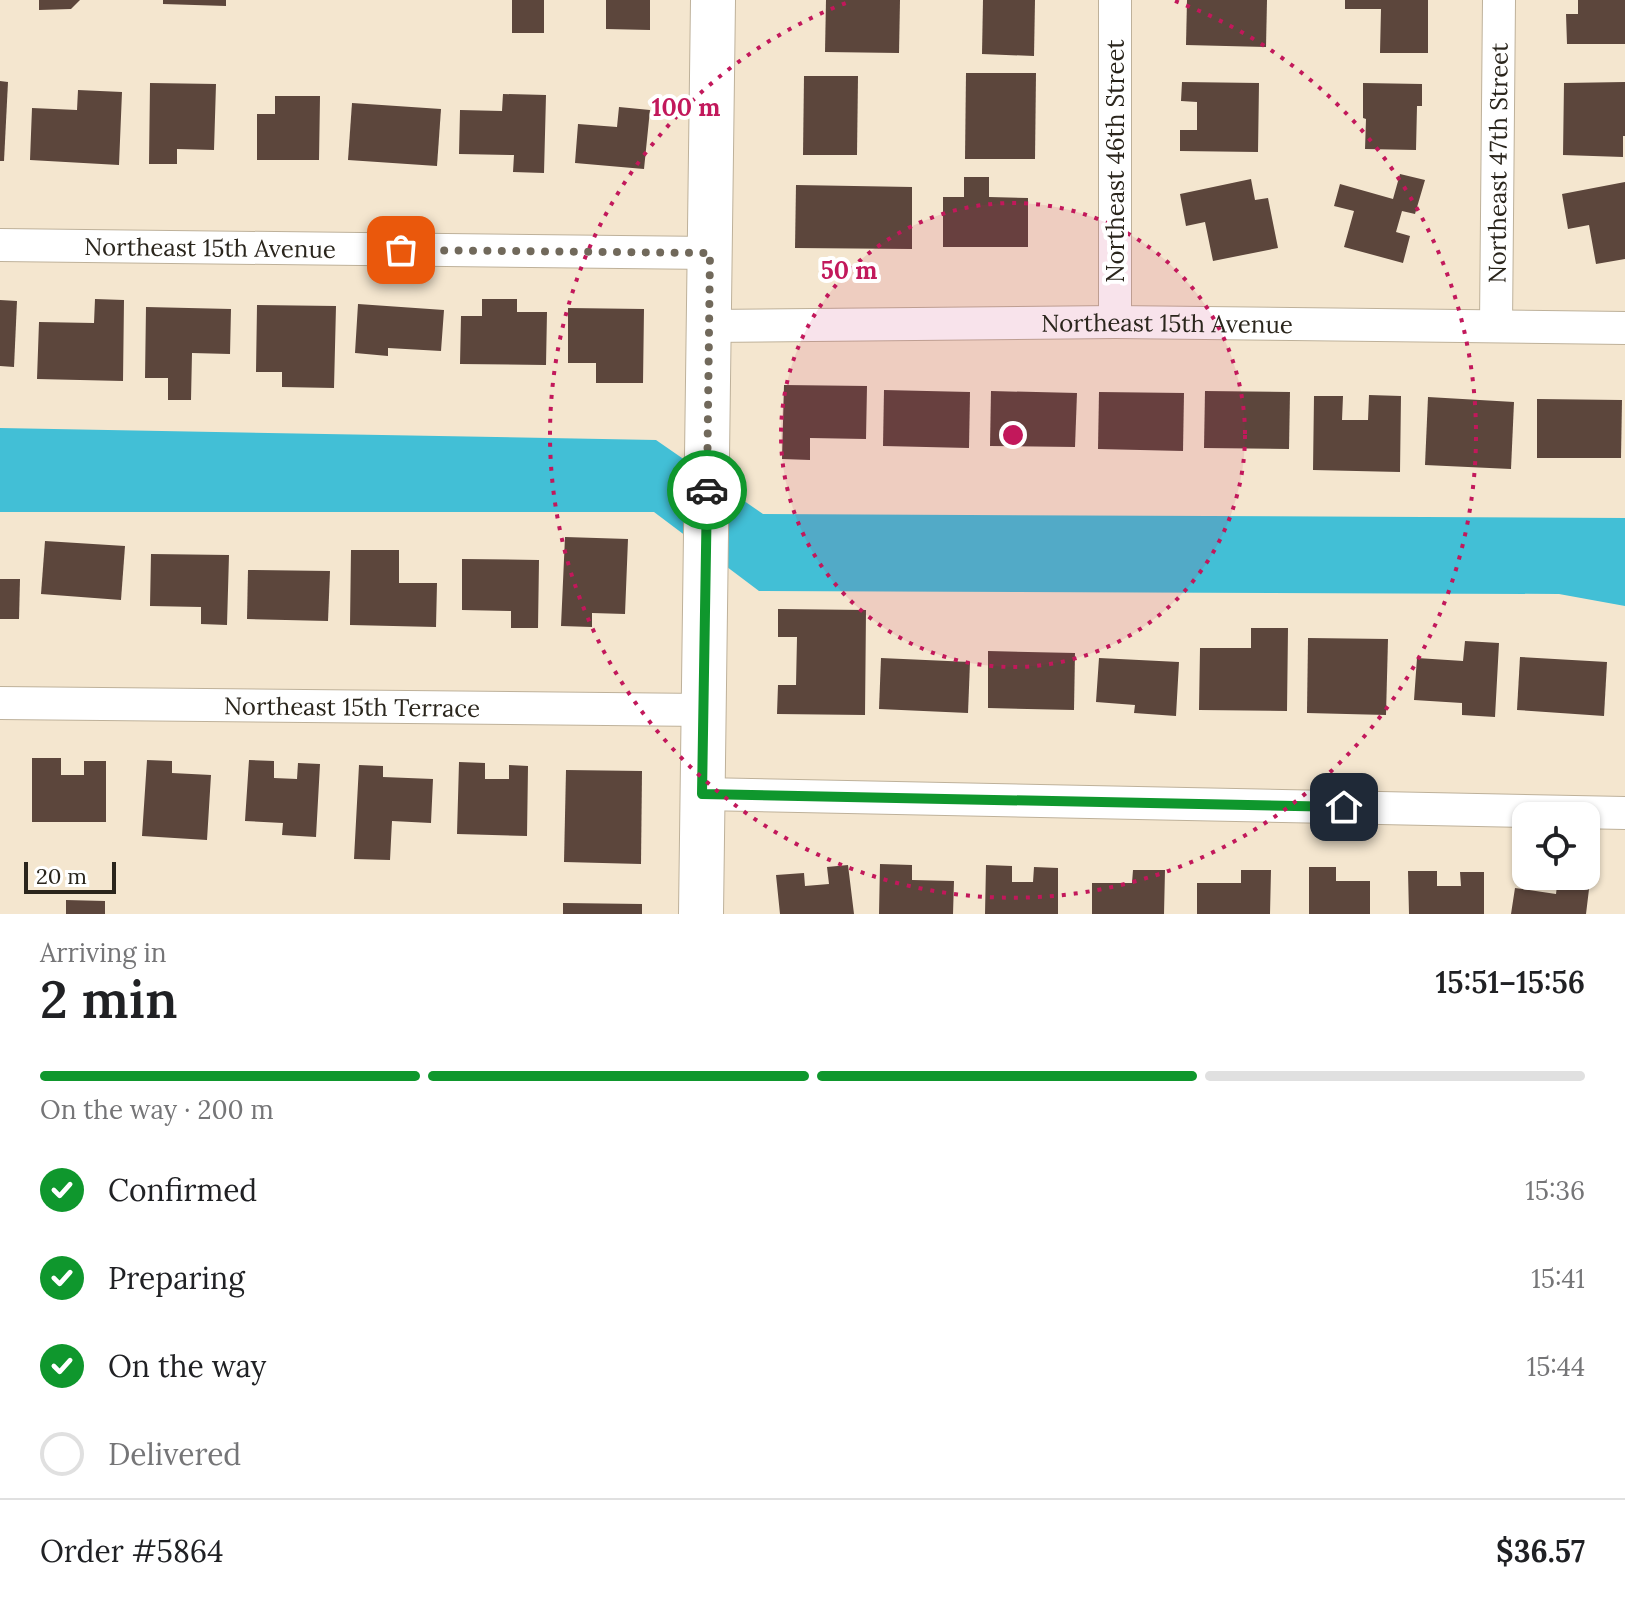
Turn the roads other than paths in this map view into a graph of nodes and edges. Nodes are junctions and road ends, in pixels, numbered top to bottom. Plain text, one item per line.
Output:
1 (713, 0) edge
2 (1115, 0) edge
3 (1499, 0) edge
4 (0, 245) edge
5 (710, 253) junction
6 (1115, 322) junction
7 (1496, 325) junction
8 (709, 326) junction
9 (1625, 328) edge
10 (0, 703) edge
11 (704, 710) junction
12 (702, 794) junction
13 (1625, 813) edge
14 (701, 914) edge

1 - 5 street
2 - 6 street, Northeast 46th Street
3 - 7 street, Northeast 47th Street
4 - 5 street, Northeast 15th Avenue
5 - 8 street
6 - 7 street, Northeast 15th Avenue
6 - 8 street, Northeast 15th Avenue
7 - 9 street, Northeast 15th Avenue
8 - 11 street
10 - 11 street, Northeast 15th Terrace
11 - 12 street
12 - 13 street
12 - 14 street

